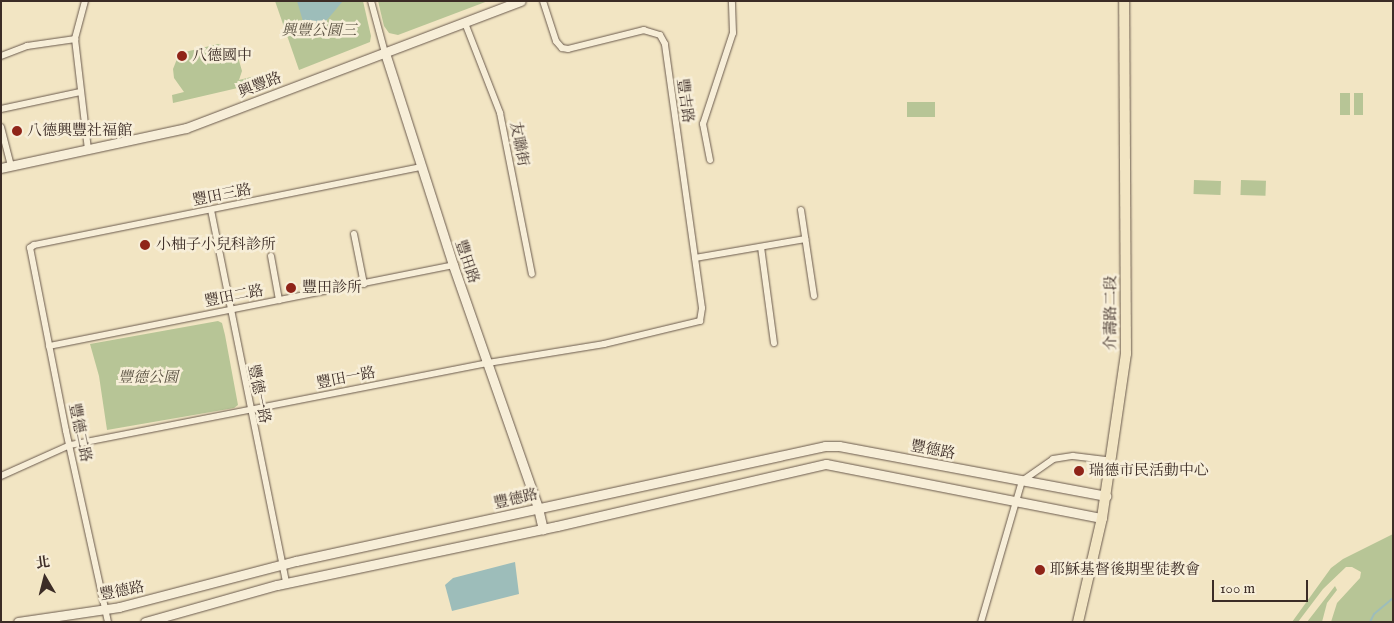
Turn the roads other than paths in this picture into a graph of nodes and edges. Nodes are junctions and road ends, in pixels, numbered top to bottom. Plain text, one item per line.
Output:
1 (85, 1) edge
2 (371, 1) edge
3 (521, 1) edge
4 (543, 1) edge
5 (732, 1) edge
6 (1124, 1) edge
7 (465, 23) junction
8 (74, 39) junction
9 (385, 53) junction
10 (1, 56) edge
11 (80, 92) junction
12 (1, 109) edge
13 (1, 127) edge
14 (88, 149) junction
15 (710, 160) dead end
16 (11, 166) junction
17 (422, 167) junction
18 (1, 168) edge
19 (211, 210) junction
20 (801, 210) dead end
21 (354, 234) dead end
22 (805, 239) junction
23 (761, 247) junction
24 (30, 250) joint
25 (271, 256) dead end
26 (694, 258) junction
27 (454, 265) junction
28 (532, 274) dead end
29 (364, 284) junction
30 (814, 296) dead end
31 (279, 300) junction
32 (229, 310) junction
33 (700, 322) joint
34 (774, 343) dead end
35 (49, 346) junction
36 (488, 363) junction
37 (250, 410) junction
38 (70, 446) junction
39 (1112, 460) junction
40 (1, 476) edge
41 (1022, 481) junction
42 (1106, 496) junction
43 (1017, 501) junction
44 (538, 508) junction
45 (1102, 518) junction
46 (542, 529) junction
47 (282, 565) junction
48 (286, 583) junction
49 (106, 609) junction
50 (1078, 621) edge
51 (18, 622) edge
52 (108, 622) edge
53 (145, 622) edge
54 (982, 622) edge

1 - 8 street
2 - 9 street, 豐田路
3 - 7 main road, 興豐路
4 - 26 street, 豐吉路
5 - 15 street
6 - 39 main road, 介壽路二段
7 - 9 main road, 興豐路
7 - 28 street, 友聯街
8 - 10 street
8 - 11 street
9 - 14 main road, 興豐路
9 - 17 main road, 豐田路
11 - 12 street
11 - 14 street
13 - 16 street
14 - 16 main road, 興豐路
16 - 18 main road, 興豐路
17 - 19 street, 豐田三路
17 - 27 main road, 豐田路
19 - 24 street, 豐田三路
19 - 32 street, 豐德一路
20 - 22 street
21 - 29 street
22 - 23 street
22 - 30 street
23 - 26 street
23 - 34 street
24 - 35 street, 豐德二路
25 - 31 street
26 - 33 street, 豐吉路
27 - 29 street, 豐田二路
27 - 36 main road, 豐田路
29 - 31 street, 豐田二路
31 - 32 street, 豐田二路
32 - 35 street, 豐田二路
32 - 37 street, 豐德一路
33 - 36 street, 豐田一路
35 - 38 street, 豐德二路
36 - 37 street, 豐田一路
36 - 44 main road, 豐田路
37 - 38 street, 豐田一路
37 - 47 street, 豐德一路
38 - 40 street, 豐田一路
38 - 49 street, 豐德二路
39 - 41 street
39 - 42 main road, 介壽路二段
41 - 42 main road, 豐德路
41 - 43 street
41 - 44 main road, 豐德路
42 - 45 main road, 介壽路二段
43 - 45 main road
43 - 46 main road
43 - 54 street
44 - 46 main road, 豐田路
44 - 47 main road, 豐德路
45 - 50 main road, 介壽路二段
46 - 48 main road
47 - 48 street, 豐德一路
47 - 49 main road, 豐德路
48 - 53 main road
49 - 51 main road, 豐德路
49 - 52 street, 豐德二路

